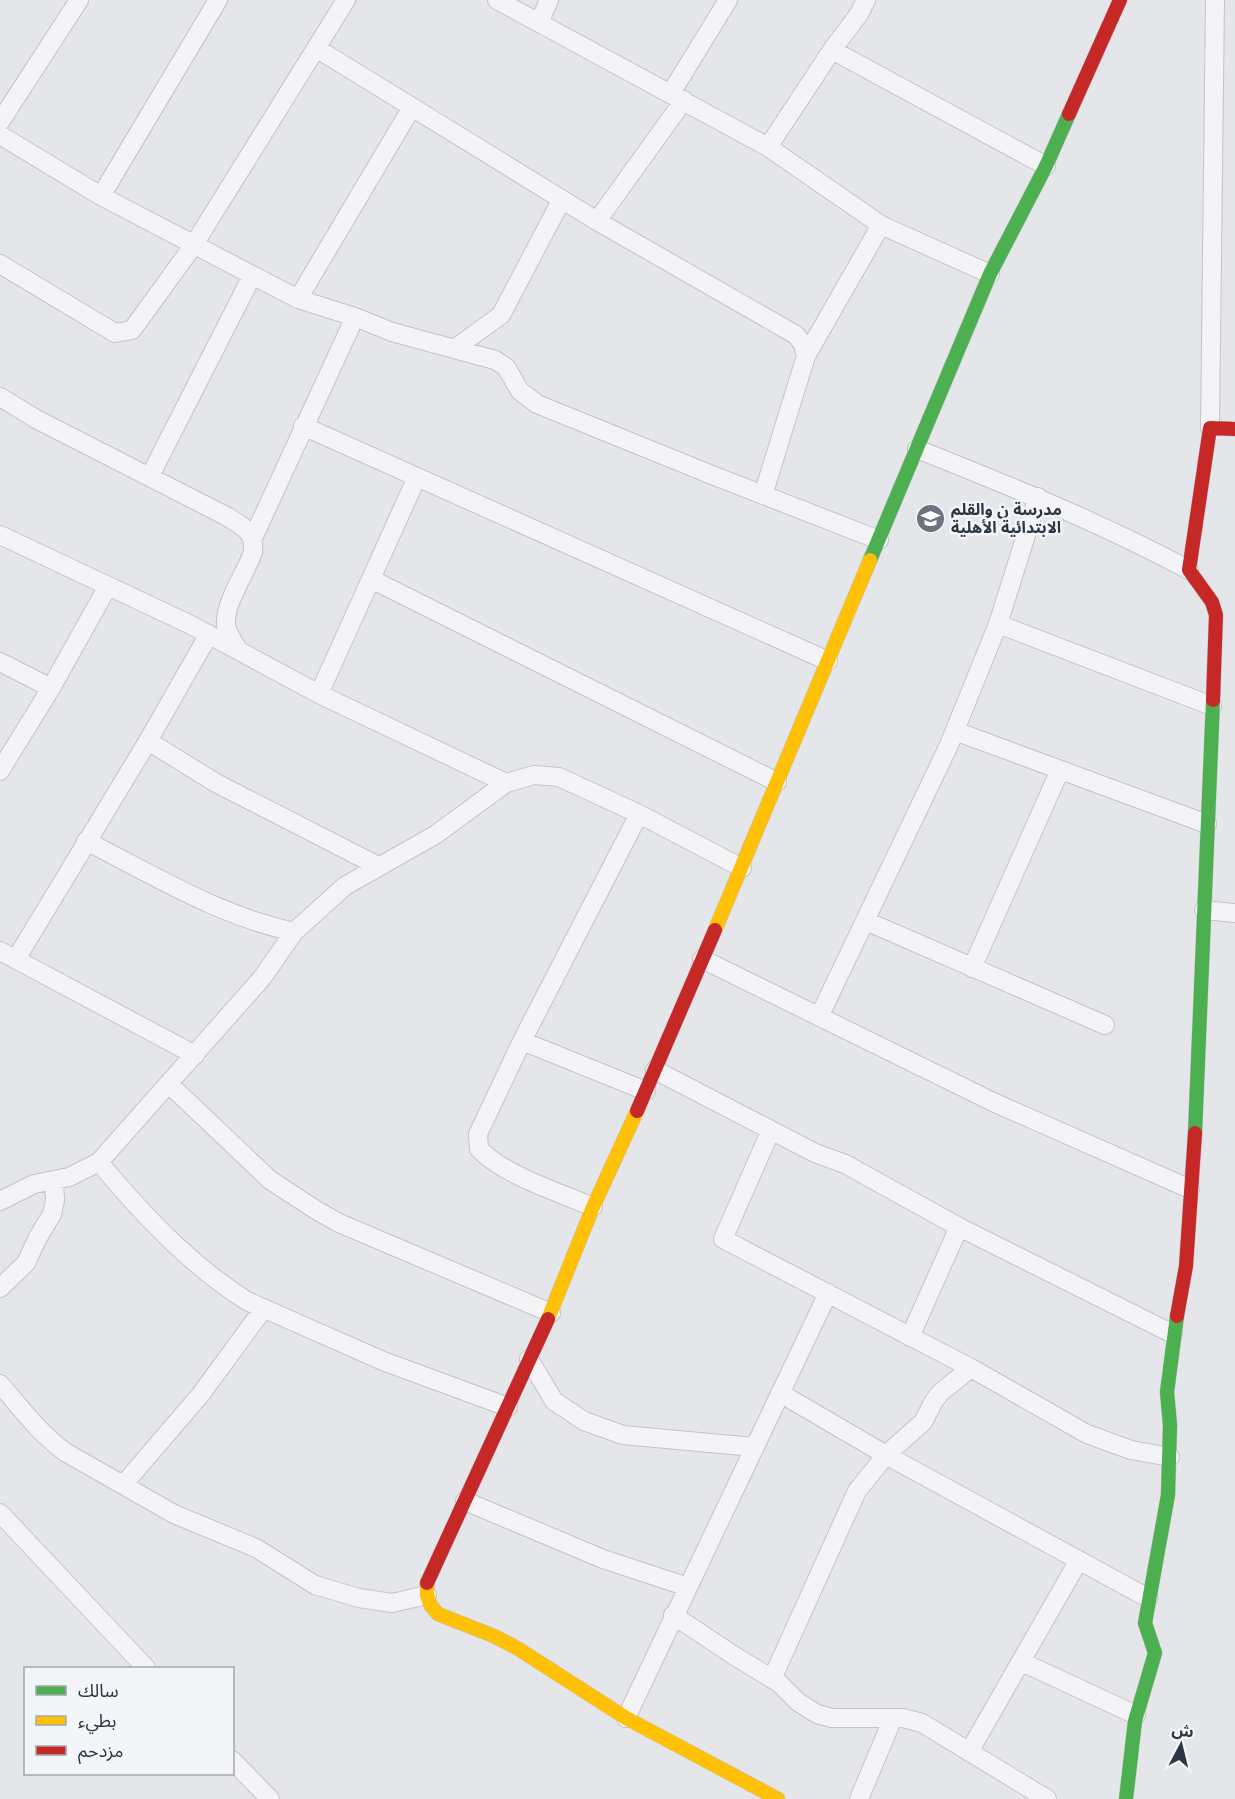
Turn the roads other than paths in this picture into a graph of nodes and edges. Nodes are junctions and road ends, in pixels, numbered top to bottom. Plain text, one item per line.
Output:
1 (80, 0) edge
2 (218, 0) edge
3 (346, 0) edge
4 (497, 0) edge
5 (549, 0) edge
6 (728, 0) edge
7 (866, 0) edge
8 (1120, 0) edge
9 (1215, 0) edge
10 (538, 22) junction
11 (316, 48) junction
12 (832, 50) junction
13 (677, 97) junction
14 (412, 107) junction
15 (0, 122) edge
16 (0, 135) edge
17 (768, 147) junction
18 (1046, 166) junction
19 (100, 196) junction
20 (562, 200) junction
21 (597, 221) junction
22 (881, 225) junction
23 (193, 246) junction
24 (0, 264) edge
25 (990, 274) junction
26 (252, 276) junction
27 (298, 299) junction
28 (355, 317) junction
29 (454, 350) junction
30 (806, 356) junction
31 (0, 398) edge
32 (303, 426) junction
33 (1210, 428) junction
34 (1235, 429) edge
35 (917, 449) junction
36 (150, 476) junction
37 (417, 477) junction
38 (763, 495) junction
39 (1038, 497) junction
40 (0, 535) edge
41 (253, 538) junction
42 (879, 540) junction
43 (1189, 570) junction
44 (371, 579) junction
45 (108, 586) junction
46 (998, 624) junction
47 (208, 634) junction
48 (239, 651) junction
49 (828, 661) junction
50 (0, 662) edge
51 (51, 688) junction
52 (319, 694) junction
53 (1212, 706) junction
54 (955, 731) junction
55 (148, 741) junction
56 (1060, 770) junction
57 (0, 771) edge
58 (777, 782) junction
59 (506, 783) junction
60 (639, 814) junction
61 (1207, 824) junction
62 (86, 841) junction
63 (378, 866) junction
64 (742, 868) junction
65 (1204, 910) junction
66 (1235, 913) edge
67 (866, 921) junction
68 (294, 932) junction
69 (8, 955) edge
70 (702, 959) junction
71 (972, 968) junction
72 (819, 1017) junction
73 (1105, 1025) dead end
74 (522, 1041) junction
75 (195, 1055) junction
76 (655, 1070) junction
77 (169, 1084) junction
78 (646, 1090) junction
79 (771, 1130) junction
80 (99, 1162) junction
81 (54, 1181) junction
82 (1190, 1190) junction
83 (0, 1201) edge
84 (593, 1207) junction
85 (959, 1227) junction
86 (0, 1288) edge
87 (828, 1293) junction
88 (264, 1308) junction
89 (551, 1313) junction
90 (1173, 1334) junction
91 (910, 1336) junction
92 (529, 1359) junction
93 (970, 1368) junction
94 (0, 1384) edge
95 (780, 1393) junction
96 (508, 1407) junction
97 (754, 1447) junction
98 (886, 1455) junction
99 (1170, 1457) junction
100 (123, 1485) junction
101 (465, 1501) junction
102 (0, 1513) edge
103 (1079, 1560) junction
104 (688, 1587) junction
105 (427, 1595) junction
106 (1148, 1598) junction
107 (673, 1615) junction
108 (1022, 1662) junction
109 (145, 1667) edge
110 (772, 1679) junction
111 (1136, 1715) junction
112 (626, 1718) junction
113 (893, 1718) junction
114 (969, 1752) junction
115 (234, 1762) edge
116 (270, 1799) edge
117 (778, 1799) edge
118 (859, 1799) edge
119 (1047, 1799) edge
120 (1126, 1799) edge

1 - 15 street
2 - 19 street
3 - 11 street
4 - 10 street
5 - 10 street
6 - 13 street
7 - 12 street
8 - 18 street
9 - 33 street
10 - 13 street
11 - 14 street
11 - 23 street
12 - 17 street
12 - 18 street
13 - 17 street
13 - 21 street
14 - 20 street
14 - 27 street
16 - 19 street
17 - 22 street
18 - 25 street
19 - 23 street
20 - 21 street
20 - 29 street
21 - 30 street
22 - 25 street
22 - 30 street
23 - 24 street
23 - 26 street
25 - 35 street
26 - 27 street
26 - 36 street
27 - 28 street
28 - 29 street
28 - 32 street
29 - 38 street
30 - 38 street
31 - 36 street
32 - 37 street
32 - 41 street
33 - 34 street
33 - 43 street
35 - 39 street
35 - 42 street
36 - 41 street
37 - 44 street
37 - 49 street
38 - 42 street
39 - 43 street
39 - 46 street
40 - 45 street
41 - 48 street
42 - 49 street
43 - 53 street
44 - 52 street
44 - 58 street
45 - 47 street
45 - 51 street
46 - 53 street
46 - 54 street
47 - 48 street
47 - 55 street
48 - 52 street
49 - 58 street
50 - 51 street
51 - 57 street
52 - 59 street
53 - 61 street
54 - 56 street
54 - 67 street
55 - 62 street
55 - 63 street
56 - 61 street
56 - 71 street
58 - 64 street
59 - 60 street
59 - 63 street
60 - 64 street
60 - 74 street
61 - 65 street
62 - 68 street
62 - 69 street
63 - 68 street
64 - 70 street
65 - 66 street
65 - 82 street
67 - 71 street
67 - 72 street
68 - 75 street
69 - 75 street
70 - 72 street
70 - 76 street
71 - 73 street
72 - 82 street
74 - 78 street
74 - 84 street
75 - 77 street
76 - 78 street
76 - 79 street
77 - 80 street
77 - 89 street
78 - 84 street
79 - 85 street
79 - 87 street
80 - 81 street
80 - 88 street
81 - 83 street
81 - 86 street
82 - 90 street
84 - 89 street
85 - 90 street
85 - 91 street
87 - 91 street
87 - 95 street
88 - 96 street
88 - 100 street
89 - 92 street
90 - 99 street
91 - 93 street
92 - 96 street
92 - 97 street
93 - 98 street
93 - 99 street
94 - 100 street
95 - 97 street
95 - 98 street
96 - 101 street
97 - 104 street
98 - 103 street
98 - 110 street
99 - 106 street
100 - 105 street
101 - 104 street
101 - 105 street
102 - 109 street
103 - 106 street
103 - 108 street
104 - 107 street
105 - 112 street
106 - 111 street
107 - 110 street
107 - 112 street
108 - 111 street
108 - 114 street
110 - 113 street
111 - 120 street
112 - 117 street
113 - 114 street
113 - 118 street
114 - 119 street
115 - 116 street

